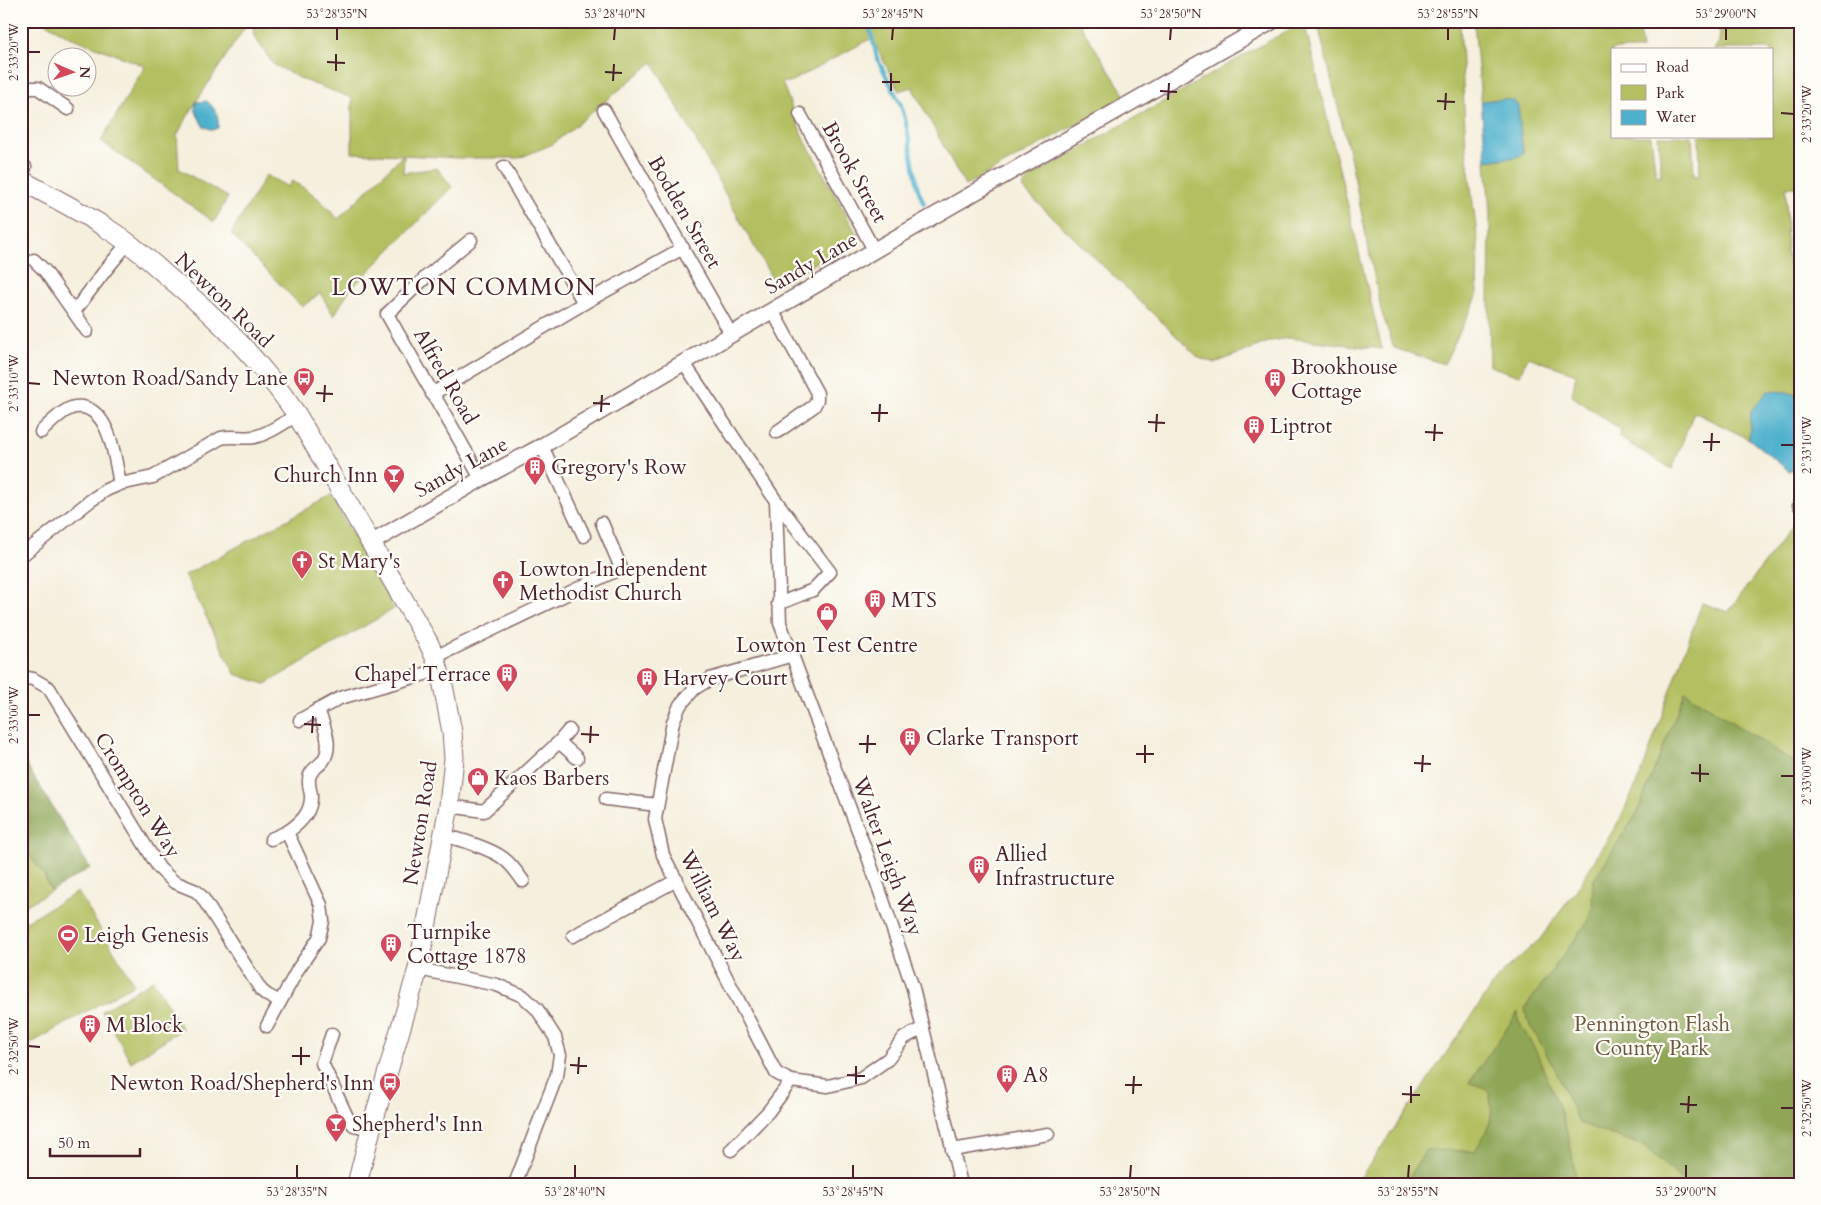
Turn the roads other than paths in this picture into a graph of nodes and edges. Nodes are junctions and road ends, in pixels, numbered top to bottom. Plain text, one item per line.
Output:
1 (1273, 21) edge
2 (21, 88) edge
3 (68, 109) dead end
4 (604, 110) dead end
5 (800, 114) dead end
6 (21, 164) edge
7 (504, 167) dead end
8 (21, 180) edge
9 (472, 240) dead end
10 (128, 243) junction
11 (683, 248) junction
12 (874, 250) junction
13 (34, 260) dead end
14 (584, 303) junction
15 (772, 310) junction
16 (74, 312) junction
17 (87, 331) dead end
18 (731, 334) junction
19 (684, 363) junction
20 (432, 394) junction
21 (296, 415) junction
22 (41, 432) dead end
23 (777, 432) dead end
24 (542, 446) junction
25 (481, 478) junction
26 (120, 484) junction
27 (776, 501) junction
28 (602, 523) dead end
29 (584, 536) dead end
30 (372, 543) junction
31 (21, 556) edge
32 (778, 604) junction
33 (793, 655) junction
34 (437, 664) junction
35 (21, 677) edge
36 (318, 709) junction
37 (300, 720) dead end
38 (569, 730) dead end
39 (559, 742) junction
40 (577, 758) dead end
41 (606, 799) dead end
42 (657, 805) junction
43 (449, 806) junction
44 (287, 832) junction
45 (444, 836) junction
46 (271, 839) dead end
47 (677, 880) junction
48 (523, 881) dead end
49 (573, 936) dead end
50 (418, 969) junction
51 (280, 1002) junction
52 (267, 1026) dead end
53 (924, 1028) junction
54 (332, 1034) dead end
55 (791, 1081) junction
56 (371, 1129) junction
57 (1048, 1134) dead end
58 (731, 1150) dead end
59 (952, 1150) junction
60 (357, 1184) edge
61 (515, 1184) edge
62 (961, 1184) edge

1 - 12 street, Sandy Lane
2 - 3 street
4 - 11 street, Bodden Street
5 - 12 street, Brook Street
6 - 8 street, Newton Road
7 - 14 street
8 - 10 main road, Newton Road
9 - 20 street, Alfred Road
10 - 16 street
10 - 21 main road, Newton Road
11 - 14 street
11 - 18 street, Bodden Street
12 - 15 street, Sandy Lane
13 - 16 street
14 - 20 street
15 - 18 street, Sandy Lane
15 - 23 street
16 - 17 street
18 - 19 street, Sandy Lane
19 - 24 street, Sandy Lane
19 - 27 street
20 - 25 street, Alfred Road
21 - 26 street
21 - 30 main road, Newton Road
22 - 26 street
24 - 25 street, Sandy Lane
24 - 29 street
25 - 30 street, Sandy Lane
26 - 31 street
27 - 32 street, Walter Leigh Way
27 - 32 street
28 - 34 street
30 - 34 main road, Newton Road
32 - 33 street, Walter Leigh Way
33 - 42 street, William Way
33 - 53 street, Walter Leigh Way
34 - 36 street
34 - 43 main road, Newton Road
35 - 51 street, Crompton Way
36 - 37 street
36 - 44 street
38 - 39 street
39 - 40 street
39 - 43 street
41 - 42 street
42 - 47 street, William Way
43 - 45 main road, Newton Road
44 - 46 street
44 - 51 street
45 - 48 street
45 - 50 main road, Newton Road
47 - 49 street
47 - 55 street, William Way
50 - 56 main road, Newton Road
50 - 61 street
51 - 52 street
53 - 55 street
53 - 59 street, Walter Leigh Way
54 - 56 street
55 - 58 street
56 - 60 main road, Newton Road
57 - 59 street
59 - 62 street, Walter Leigh Way

